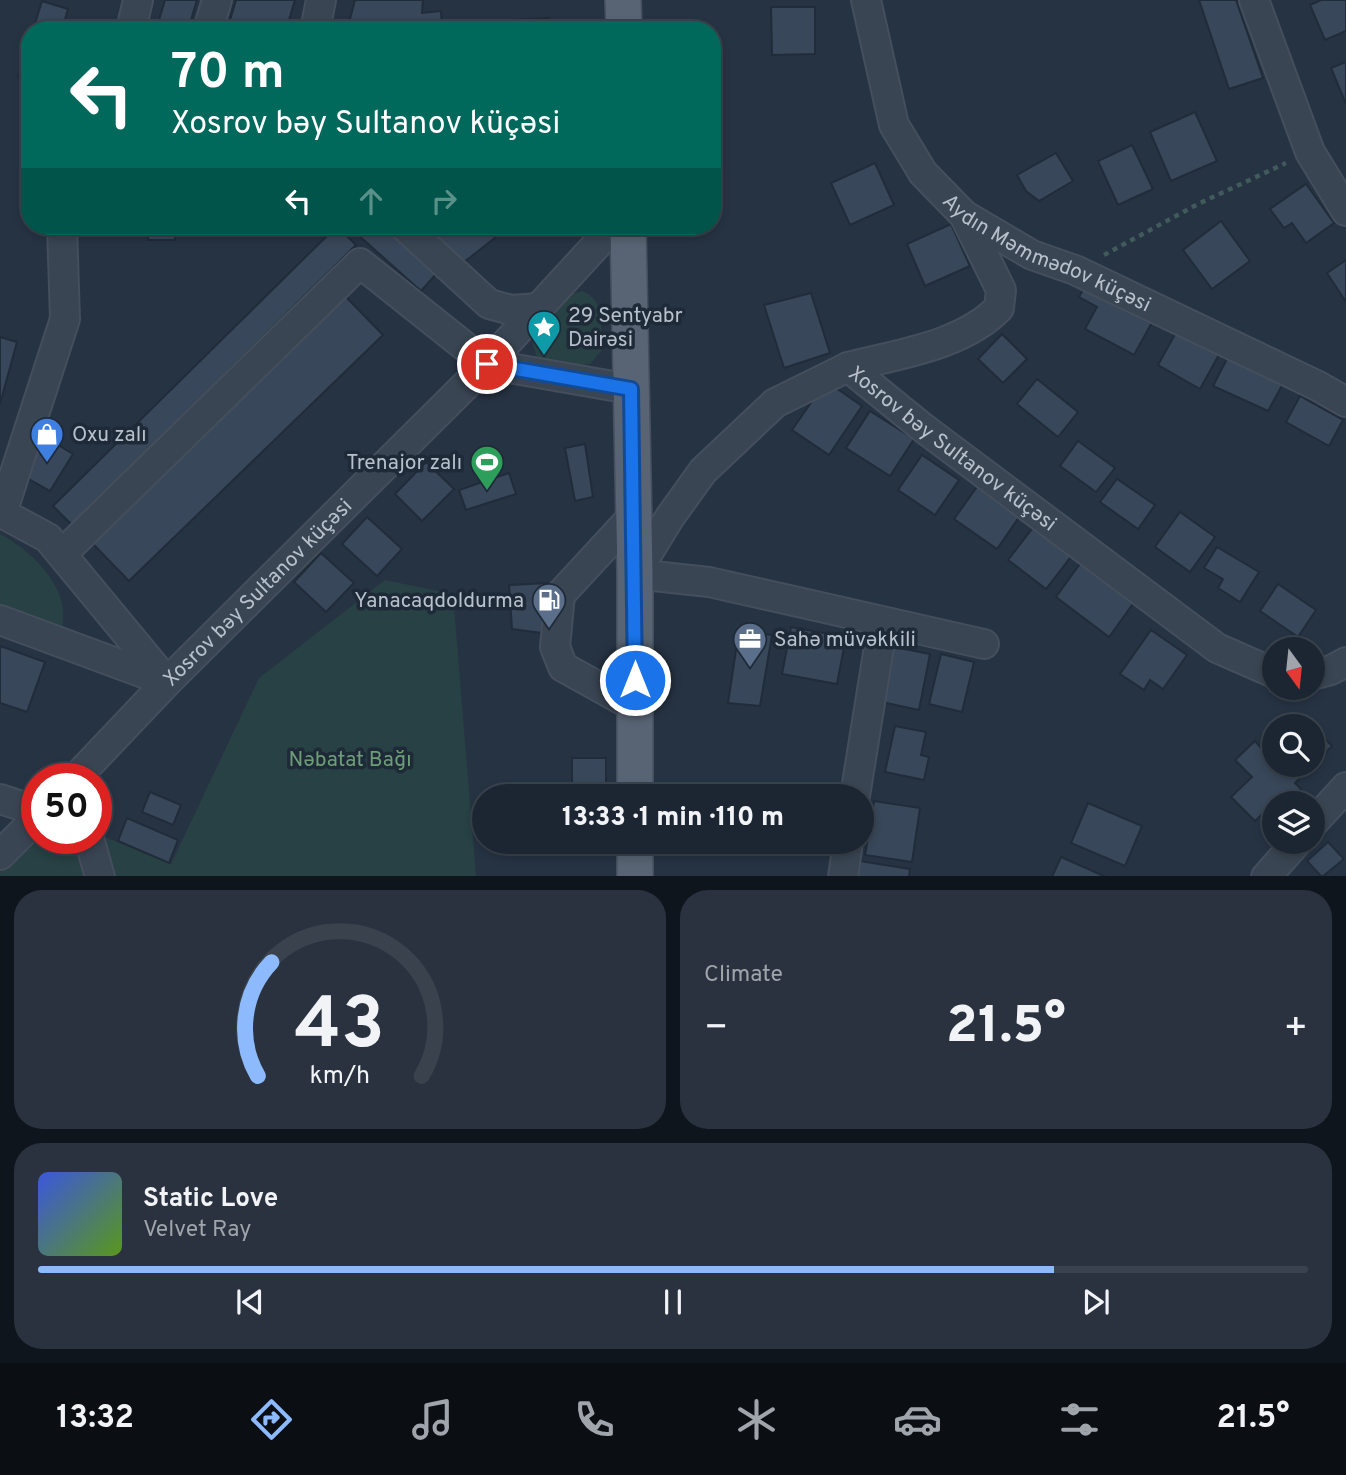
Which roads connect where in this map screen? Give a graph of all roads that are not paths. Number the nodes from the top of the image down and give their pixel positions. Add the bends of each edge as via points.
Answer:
1 (138, 0) edge
2 (217, 0) edge
3 (321, 0) edge
4 (623, 0) edge
5 (866, 0) edge
6 (1254, 0) edge
7 (133, 21) edge
8 (211, 21) edge
9 (317, 21) edge
10 (624, 21) edge
11 (1346, 211) edge
12 (964, 215) junction
13 (62, 235) edge
14 (414, 235) edge
15 (606, 235) edge
16 (628, 235) edge
17 (539, 308) junction
18 (487, 364) junction
19 (848, 367) junction
20 (631, 389) junction
21 (1346, 402) edge
22 (1, 513) edge
23 (634, 515) junction
24 (62, 554) junction
25 (635, 574) junction
26 (0, 620) edge
27 (883, 622) junction
28 (984, 644) dead end
29 (1346, 662) edge
30 (1262, 668) edge
31 (1325, 672) edge
32 (167, 682) junction
33 (635, 707) junction
34 (90, 763) edge
35 (635, 784) edge
36 (857, 784) edge
37 (1346, 787) edge
38 (0, 799) edge
39 (21, 806) edge
40 (1325, 810) edge
41 (21, 834) edge
42 (94, 854) edge
43 (635, 854) edge
44 (846, 854) edge
45 (1286, 854) edge
46 (0, 855) edge
47 (100, 876) edge
48 (635, 876) edge
49 (842, 876) edge
50 (1267, 876) edge

1 - 7 street
2 - 8 street
3 - 9 street
4 - 10 main road
5 - 12 street, Aydın Məmmədov küçəsi via 894,125 923,173
6 - 11 street via 1310,152
12 - 19 street via 1001,290 999,308 985,323 932,345
12 - 21 street, Aydın Məmmədov küçəsi via 1032,255 1075,270
13 - 22 street via 65,319
14 - 17 street via 489,304 511,310
15 - 17 street, Xosrov bəy Sultanov küçəsi
16 - 20 main road
17 - 18 street, Xosrov bəy Sultanov küçəsi
18 - 20 street
18 - 24 street via 360,263
18 - 32 street, Xosrov bəy Sultanov küçəsi
19 - 25 street, Xosrov bəy Sultanov küçəsi via 775,403 704,471
19 - 30 street, Xosrov bəy Sultanov küçəsi via 1217,648
20 - 23 main road
22 - 24 street via 48,538
23 - 25 main road
23 - 33 street via 559,595 555,647 563,667
24 - 32 street
25 - 27 street via 709,582
25 - 33 main road
26 - 32 street
27 - 28 street
27 - 36 street
29 - 31 street
32 - 34 street, Xosrov bəy Sultanov küçəsi
33 - 35 main road
37 - 40 street
38 - 39 street
41 - 46 street
42 - 47 street
43 - 48 main road
44 - 49 street
45 - 50 street

